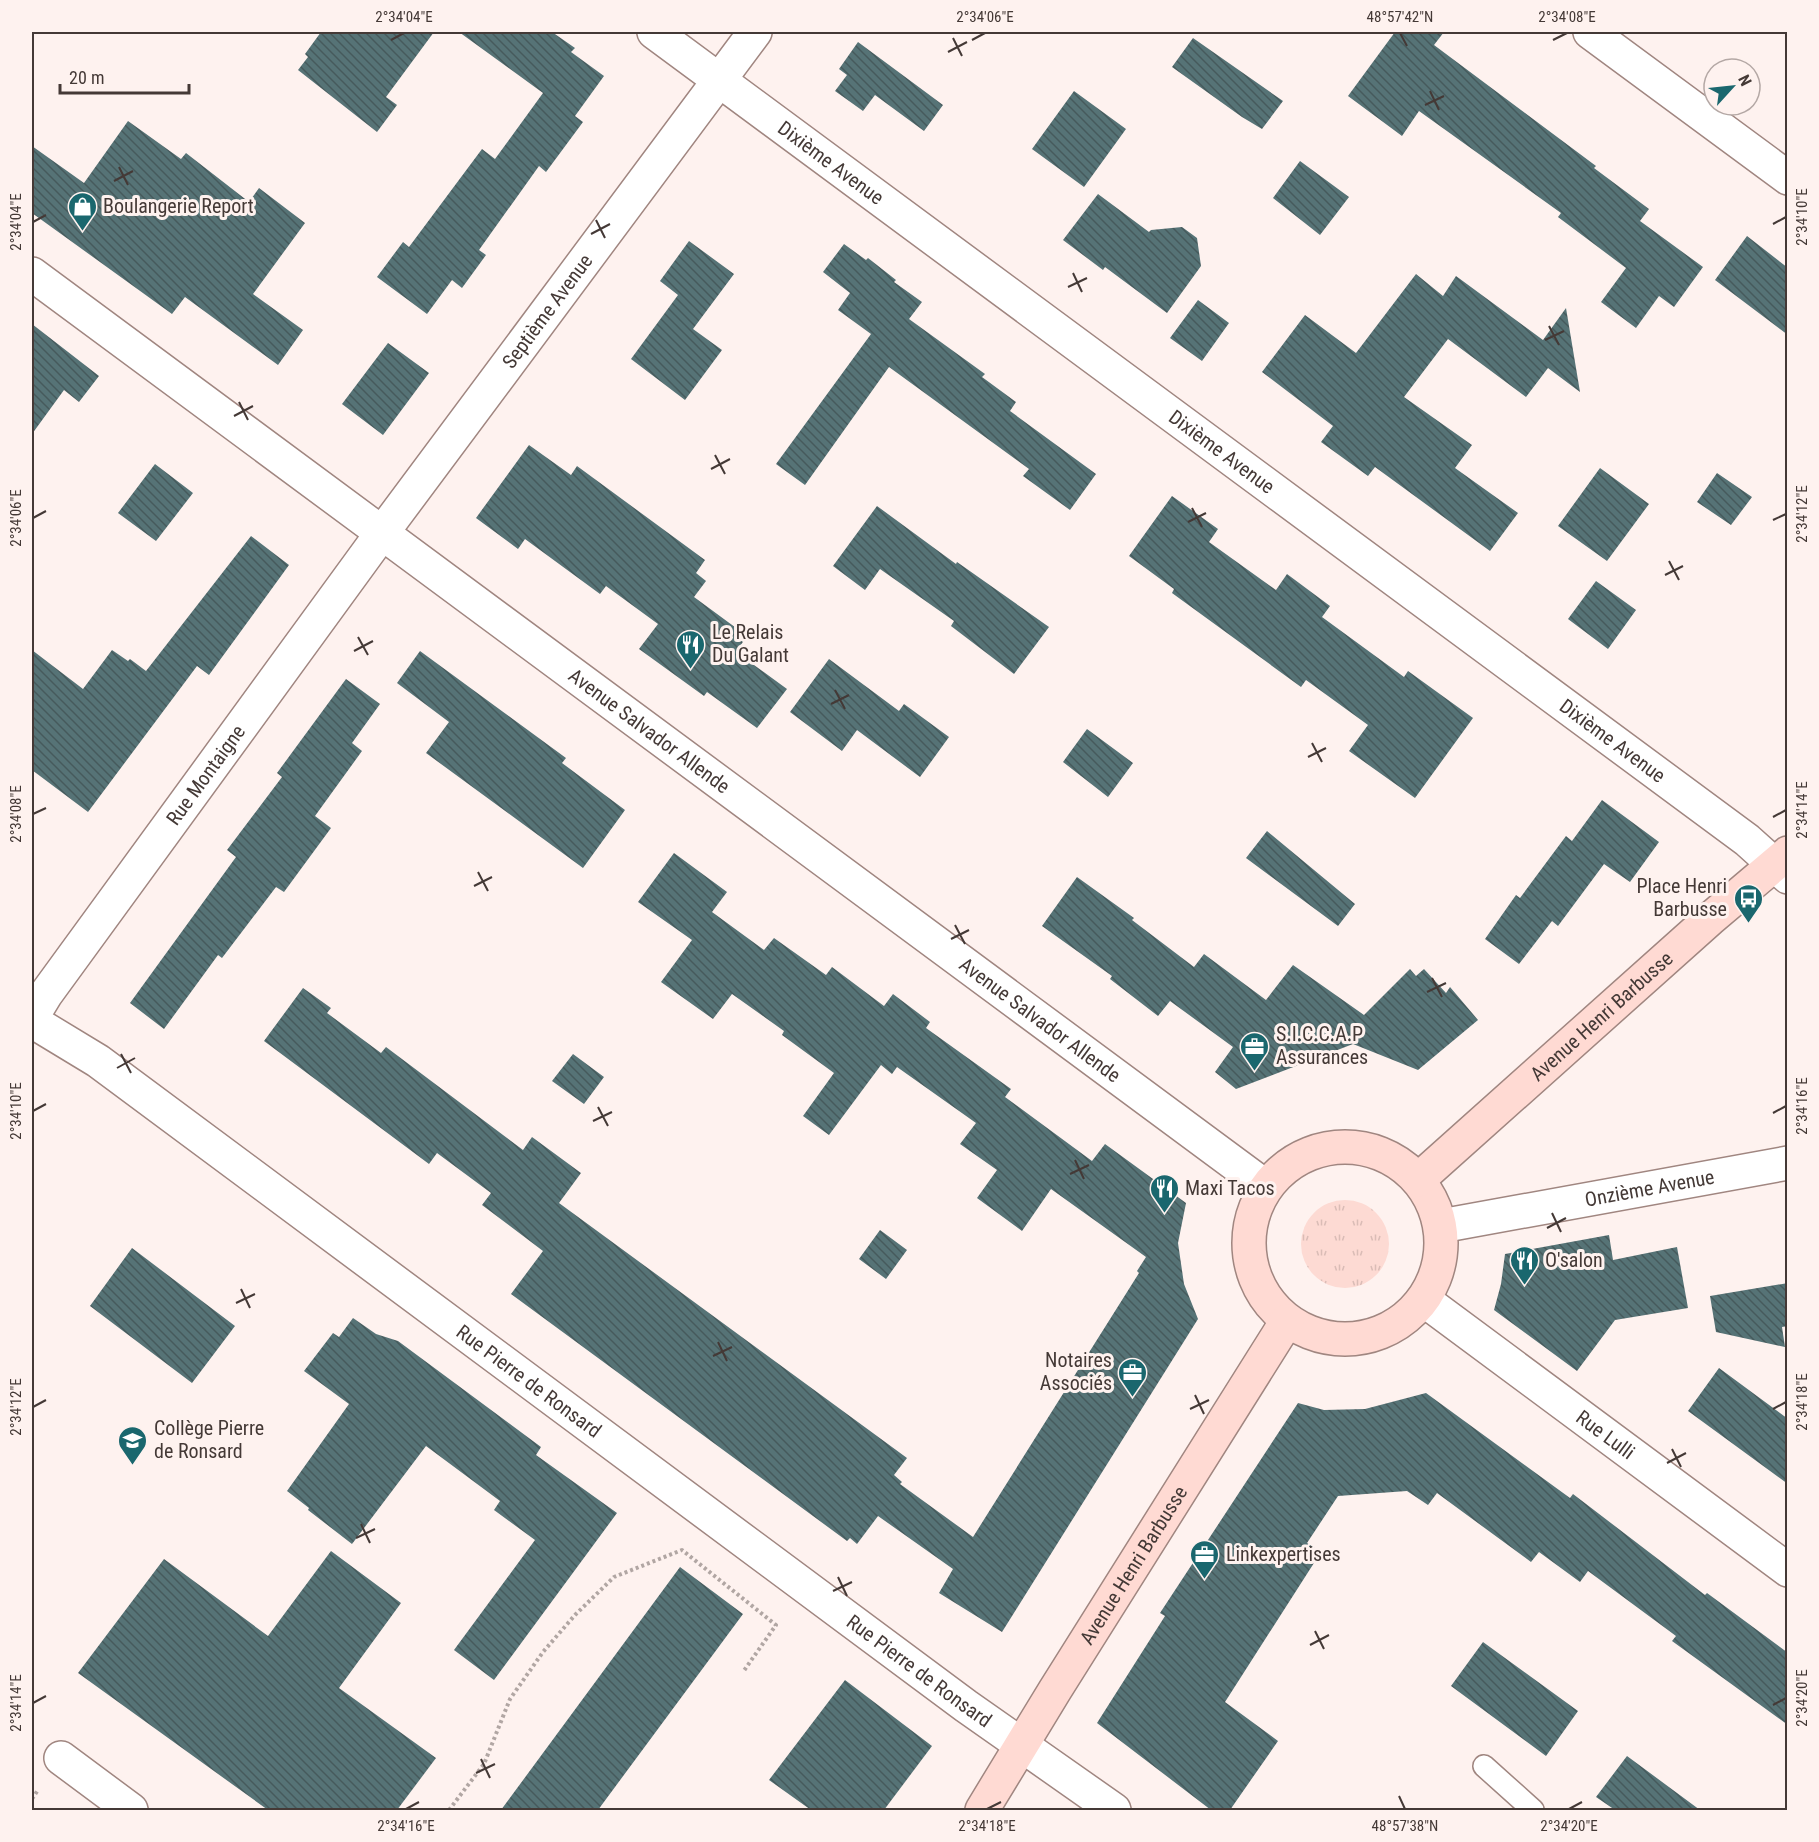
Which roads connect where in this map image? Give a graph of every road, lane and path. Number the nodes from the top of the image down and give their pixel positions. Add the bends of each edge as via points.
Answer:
1 (654, 32) edge
2 (755, 32) edge
3 (1590, 32) edge
4 (719, 80) junction
5 (1788, 178) edge
6 (32, 274) edge
7 (382, 533) junction
8 (1783, 865) edge
9 (32, 1019) edge
10 (1788, 1162) edge
11 (1418, 1180) junction
12 (1266, 1187) junction
13 (1441, 1226) junction
14 (1424, 1300) junction
15 (1287, 1321) junction
16 (1788, 1570) edge
17 (743, 1672) dead end
18 (1022, 1745) junction
19 (61, 1758) dead end
20 (1484, 1766) dead end
21 (131, 1810) edge
22 (449, 1810) edge
23 (982, 1810) edge
24 (1114, 1810) edge
25 (1533, 1810) edge

1 - 4 street, Dixième Avenue
2 - 4 street, Septième Avenue
3 - 5 street
4 - 7 street, Septième Avenue
4 - 8 street, Dixième Avenue
6 - 7 street, Avenue Salvador Allende
7 - 9 street, Rue Montaigne
7 - 12 street, Avenue Salvador Allende
8 - 11 street, Avenue Henri Barbusse
9 - 18 street, Rue Pierre de Ronsard via 98,1061
10 - 13 street, Onzième Avenue
11 - 12 street via 1396,1161 1369,1150 1340,1146 1312,1152 1286,1166
11 - 13 street
12 - 15 street via 1248,1233 1250,1258 1256,1282
13 - 14 street via 1440,1260
14 - 15 street via 1403,1322 1375,1336 1344,1340 1314,1335
14 - 16 street, Rue Lulli
15 - 18 street, Avenue Henri Barbusse
17 - 22 path via 776,1625 682,1550 614,1577 543,1652 510,1699 484,1764
18 - 23 street, Avenue Henri Barbusse
18 - 24 street, Rue Pierre de Ronsard
19 - 21 street
20 - 25 lane

